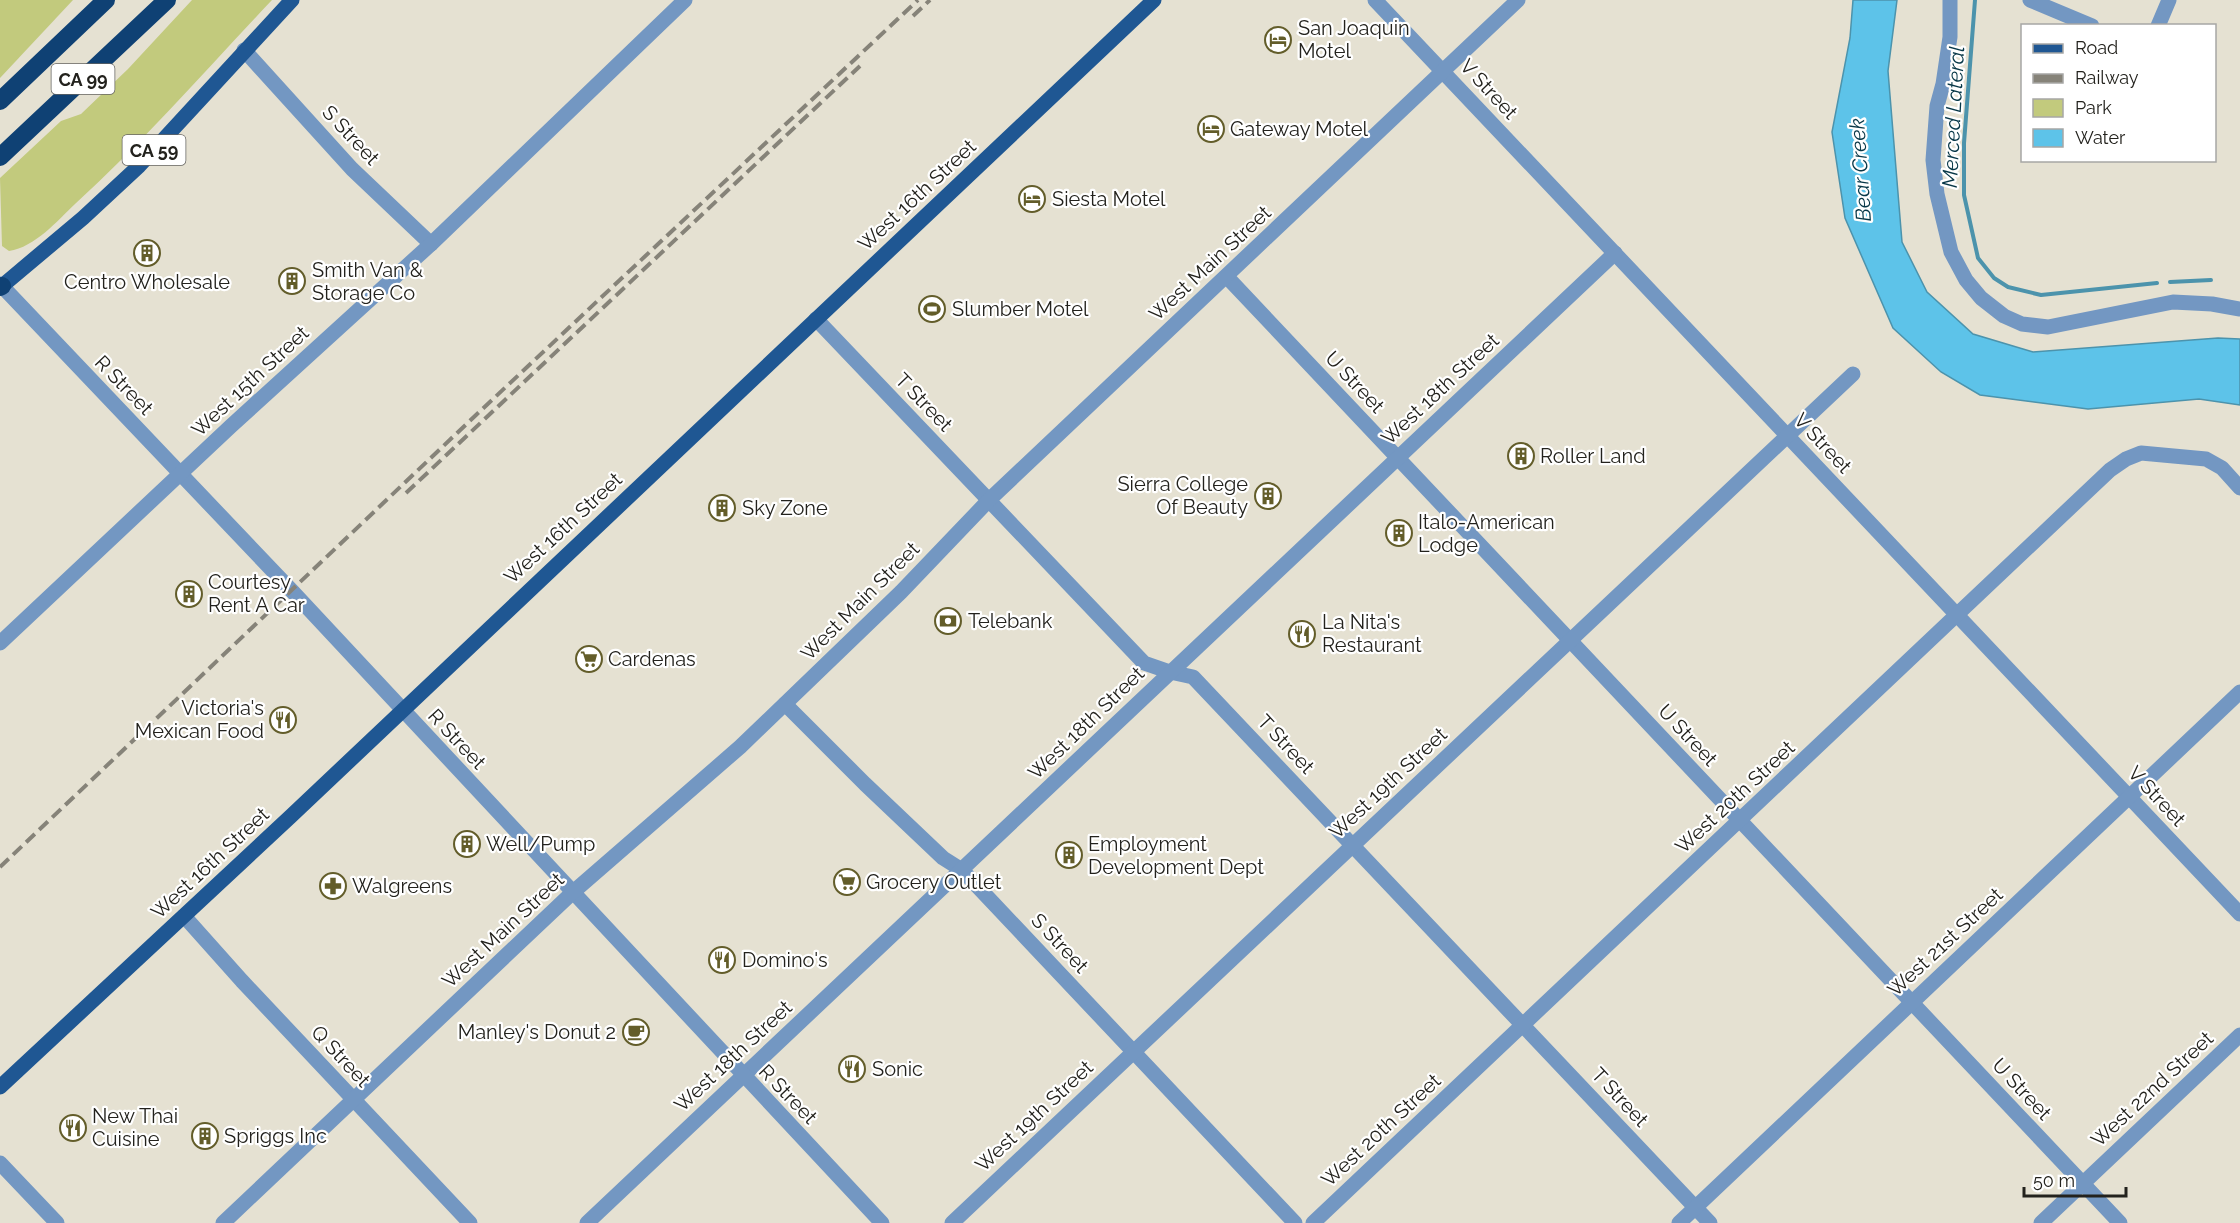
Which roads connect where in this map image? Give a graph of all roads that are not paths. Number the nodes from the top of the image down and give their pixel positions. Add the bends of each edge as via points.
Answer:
1 (106, 0) edge
2 (167, 0) edge
3 (292, 0) edge
4 (685, 0) edge
5 (1154, 0) edge
6 (1375, 0) edge
7 (1518, 0) edge
8 (1950, 0) edge
9 (2030, 0) edge
10 (2169, 0) edge
11 (2087, 24) edge
12 (2159, 24) edge
13 (244, 50) junction
14 (1443, 71) junction
15 (0, 101) edge
16 (0, 157) edge
17 (431, 244) junction
18 (1615, 253) junction
19 (1227, 277) junction
20 (0, 287) edge
21 (2240, 309) edge
22 (816, 319) junction
23 (1853, 374) dead end
24 (1788, 436) junction
25 (1398, 458) junction
26 (180, 474) junction
27 (2240, 488) edge
28 (989, 500) junction
29 (1958, 616) junction
30 (1571, 641) junction
31 (0, 643) edge
32 (1170, 672) junction
33 (2240, 692) edge
34 (785, 704) junction
35 (402, 710) junction
36 (2129, 797) junction
37 (1740, 821) junction
38 (1352, 845) junction
39 (962, 870) junction
40 (572, 893) junction
41 (2240, 914) edge
42 (184, 916) junction
43 (1912, 1002) junction
44 (1523, 1026) junction
45 (2240, 1035) edge
46 (1133, 1052) junction
47 (742, 1076) junction
48 (0, 1087) edge
49 (353, 1099) junction
50 (0, 1163) edge
51 (2083, 1184) junction
52 (1695, 1208) junction
53 (57, 1223) edge
54 (223, 1223) edge
55 (470, 1223) edge
56 (587, 1223) edge
57 (882, 1223) edge
58 (952, 1223) edge
59 (1295, 1223) edge
60 (1313, 1223) edge
61 (1679, 1223) edge
62 (1710, 1223) edge
63 (2041, 1223) edge
64 (2120, 1223) edge

1 - 15 highway, CA 99
2 - 16 highway, CA 99
3 - 13 main road, CA 59
4 - 17 street, West 15th Street
5 - 22 main road, West 16th Street
6 - 14 street, V Street
7 - 14 street, West Main Street
8 - 21 street via 1950,37 1937,106 1933,160 1936,194 1951,252 1981,298 2022,324 2048,327 2173,302
9 - 11 street
10 - 12 street
13 - 17 street, S Street via 352,169
13 - 20 main road, CA 59 via 139,166
14 - 18 street, V Street
14 - 19 street, West Main Street
17 - 26 street, West 15th Street
18 - 24 street, V Street
18 - 25 street, West 18th Street
19 - 25 street, U Street
19 - 28 street, West Main Street
20 - 26 street, R Street
22 - 28 street, T Street
22 - 35 main road, West 16th Street
23 - 24 street, West 19th Street
24 - 29 street, V Street
24 - 30 street, West 19th Street
25 - 30 street, U Street
25 - 32 street, West 18th Street
26 - 31 street, West 15th Street
26 - 35 street, R Street
27 - 29 street, West 20th Street via 2222,468 2206,459 2141,453 2126,459
28 - 32 street, T Street via 1144,663
28 - 34 street, West Main Street
29 - 36 street, V Street
29 - 37 street, West 20th Street
30 - 37 street, U Street
30 - 38 street, West 19th Street
32 - 38 street, T Street via 1193,677
32 - 39 street, West 18th Street
33 - 36 street, West 21st Street
34 - 39 street, S Street via 943,858
34 - 40 street, West Main Street
35 - 40 street, R Street
35 - 42 main road, West 16th Street
36 - 41 street, V Street
36 - 43 street, West 21st Street
37 - 43 street, U Street
37 - 44 street, West 20th Street
38 - 44 street, T Street
38 - 46 street, West 19th Street
39 - 46 street, S Street
39 - 47 street, West 18th Street
40 - 47 street, R Street
40 - 49 street, West Main Street
42 - 48 main road, West 16th Street
42 - 49 street, Q Street
43 - 51 street, U Street
43 - 52 street, West 21st Street
44 - 52 street, T Street
44 - 60 street, West 20th Street
45 - 51 street, West 22nd Street
46 - 58 street, West 19th Street
46 - 59 street, S Street
47 - 56 street, West 18th Street
47 - 57 street, R Street
49 - 54 street, West Main Street
49 - 55 street, Q Street
50 - 53 street
51 - 63 street, West 22nd Street
51 - 64 street, U Street
52 - 61 street, West 21st Street
52 - 62 street, T Street

